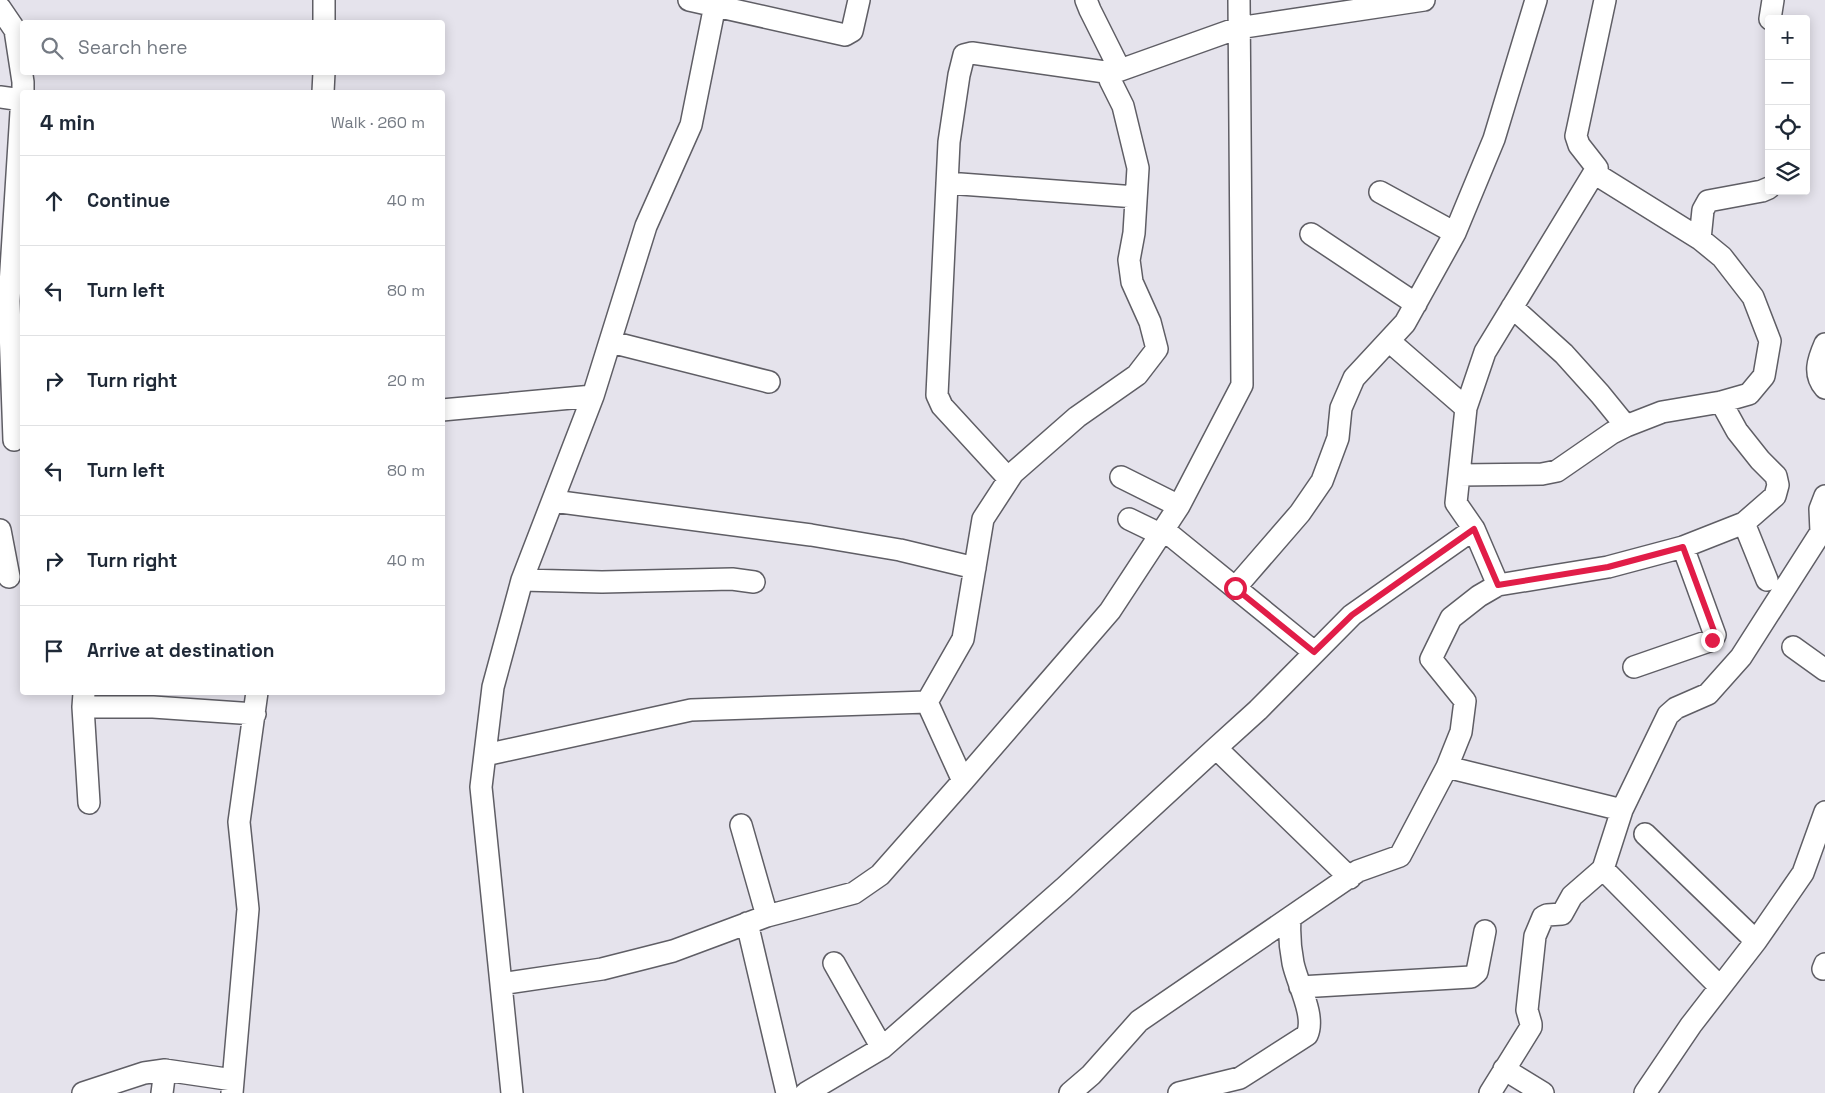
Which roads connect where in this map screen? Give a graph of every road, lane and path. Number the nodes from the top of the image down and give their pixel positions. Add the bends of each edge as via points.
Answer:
1 (324, 0) edge
2 (689, 0) edge
3 (859, 0) edge
4 (1086, 0) edge
5 (1239, 0) edge
6 (1424, 0) edge
7 (1536, 0) edge
8 (1605, 0) edge
9 (1773, 0) edge
10 (716, 2) edge
11 (0, 8) edge
12 (1771, 15) edge
13 (324, 20) edge
14 (1238, 28) junction
15 (20, 59) edge
16 (1116, 72) junction
17 (23, 75) edge
18 (324, 75) edge
19 (23, 90) edge
20 (324, 90) edge
21 (0, 98) edge
22 (20, 100) edge
23 (20, 170) edge
24 (1594, 173) junction
25 (947, 183) junction
26 (1765, 190) edge
27 (1380, 192) dead end
28 (1136, 197) junction
29 (18, 230) edge
30 (1455, 233) junction
31 (1311, 234) dead end
32 (1700, 239) junction
33 (1416, 304) junction
34 (1512, 307) junction
35 (1389, 341) junction
36 (611, 342) junction
37 (1825, 344) edge
38 (769, 382) dead end
39 (1825, 388) edge
40 (593, 396) junction
41 (1721, 402) junction
42 (1466, 408) junction
43 (445, 410) edge
44 (1626, 426) junction
45 (12, 439) edge
46 (1459, 475) junction
47 (1121, 477) dead end
48 (1009, 479) junction
49 (1825, 496) edge
50 (553, 500) junction
51 (1179, 506) junction
52 (1129, 519) dead end
53 (1744, 522) junction
54 (1474, 529) junction
55 (0, 530) edge
56 (1162, 532) junction
57 (1683, 547) junction
58 (975, 568) junction
59 (9, 577) dead end
60 (522, 580) junction
61 (1767, 580) dead end
62 (754, 582) dead end
63 (1498, 585) junction
64 (1235, 588) junction
65 (1793, 647) dead end
66 (1314, 652) junction
67 (1634, 667) dead end
68 (1825, 670) edge
69 (257, 695) edge
70 (84, 700) edge
71 (928, 702) junction
72 (255, 714) junction
73 (1216, 748) junction
74 (485, 755) junction
75 (1447, 768) junction
76 (964, 781) junction
77 (89, 803) dead end
78 (1622, 810) junction
79 (1825, 813) edge
80 (741, 825) dead end
81 (1645, 834) dead end
82 (1602, 869) junction
83 (1350, 878) junction
84 (767, 916) junction
85 (1290, 919) junction
86 (747, 923) junction
87 (1486, 931) dead end
88 (1756, 940) junction
89 (834, 963) dead end
90 (501, 984) junction
91 (1719, 986) junction
92 (1300, 987) junction
93 (882, 1048) junction
94 (1504, 1069) junction
95 (165, 1070) junction
96 (232, 1086) edge
97 (1242, 1086) edge
98 (83, 1093) edge
99 (162, 1093) edge
100 (512, 1093) edge
101 (788, 1093) edge
102 (806, 1093) edge
103 (1070, 1093) edge
104 (1179, 1093) edge
105 (1490, 1093) edge
106 (1543, 1093) edge
107 (1645, 1093) edge

1 - 13 street
2 - 10 street
3 - 10 street via 852,31 845,35
4 - 16 street
5 - 14 street
6 - 14 street
7 - 30 street via 1494,138
8 - 24 street via 1576,136 1597,168
9 - 12 street
10 - 36 street via 691,126 646,226
11 - 15 street via 15,30
14 - 16 street
14 - 51 street via 1242,385
16 - 25 street via 972,52 964,54 949,142
16 - 28 street via 1110,80 1123,106 1138,168
17 - 19 street
18 - 20 street
21 - 22 street
23 - 29 street
24 - 32 street
24 - 34 street
25 - 28 street
25 - 48 street via 936,395 942,406
26 - 32 street via 1708,201 1703,210
27 - 30 street
28 - 48 street via 1129,260 1132,282 1150,322 1157,349 1137,375 1077,416
29 - 45 street via 9,301
30 - 33 street
31 - 33 street
32 - 41 street via 1722,257 1753,297 1770,341 1764,376 1749,394
33 - 35 street
34 - 42 street via 1485,352
34 - 44 street via 1564,354
35 - 42 street
35 - 64 street via 1354,378 1341,408 1338,438 1322,481 1300,514
36 - 38 street
36 - 40 street
37 - 39 street via 1817,369
40 - 43 street
40 - 50 street
41 - 44 street via 1662,412
41 - 53 street via 1737,431 1776,476 1778,485 1774,496
42 - 46 street
44 - 46 street via 1557,471
46 - 54 street via 1456,504
47 - 51 street
48 - 58 street via 983,519
49 - 78 street via 1820,509 1820,532 1741,656 1708,694 1668,715
50 - 58 street via 811,535 900,550
50 - 60 street
51 - 56 street
52 - 56 street
53 - 57 street
53 - 61 street
54 - 63 street
54 - 66 street via 1352,615
55 - 59 street
56 - 64 street
56 - 76 street via 1110,611
57 - 63 street via 1608,567
57 - 67 street via 1715,636 1712,640
58 - 71 street via 963,639
60 - 62 street via 732,579
60 - 74 street via 493,688
63 - 75 street via 1451,618 1431,660 1465,701 1461,732
64 - 66 street
65 - 68 street
66 - 73 street
69 - 72 street
70 - 72 street
70 - 77 street
71 - 74 street via 692,710
71 - 76 street
72 - 96 street via 239,822 248,909
73 - 83 street
73 - 93 street via 1064,888
74 - 90 street via 481,787
75 - 78 street
75 - 83 street via 1400,856 1358,871
76 - 84 street via 880,875 854,893
78 - 82 street
79 - 88 street via 1803,873
80 - 84 street
81 - 88 street
82 - 91 street
82 - 94 street via 1572,896 1562,914 1543,917 1535,936 1527,1010 1531,1027
83 - 85 street
84 - 86 street
85 - 92 street via 1293,965
85 - 103 street via 1140,1020 1091,1075
86 - 90 street via 673,952 602,969
86 - 101 street
87 - 92 street via 1477,972 1471,976
88 - 91 street
89 - 93 street
90 - 100 street
91 - 107 street
92 - 97 street via 1310,1018 1307,1036
93 - 102 street
94 - 105 street
94 - 106 street
95 - 96 street
95 - 98 street via 144,1073
95 - 99 street
97 - 104 street

